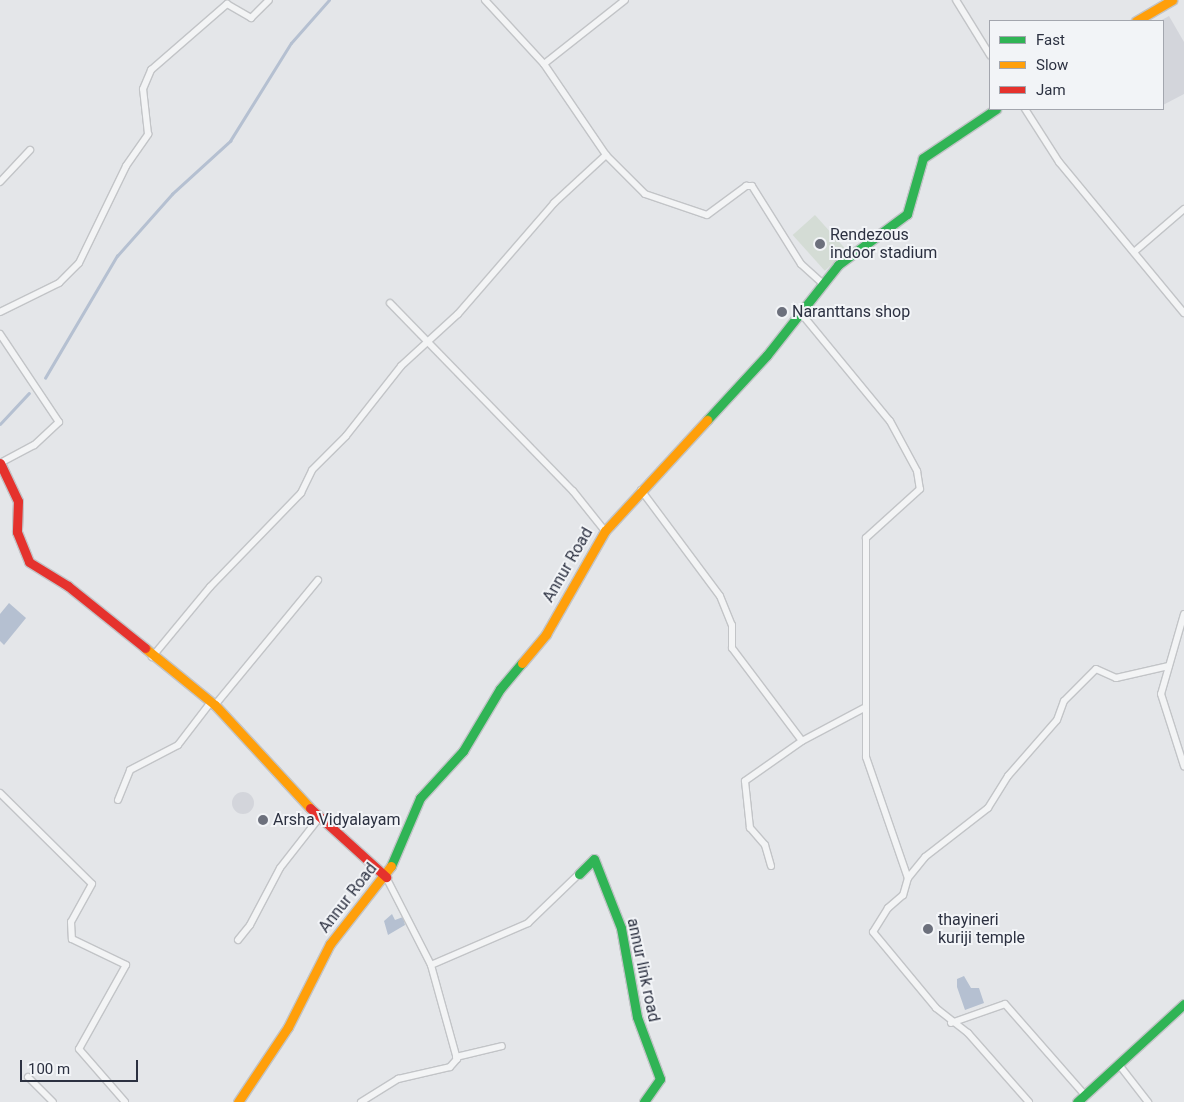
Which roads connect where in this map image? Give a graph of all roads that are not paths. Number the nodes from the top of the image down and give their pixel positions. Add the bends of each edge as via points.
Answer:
1 (269, 0) edge
2 (485, 0) edge
3 (625, 0) edge
4 (956, 0) edge
5 (1172, 0) edge
6 (1138, 20) edge
7 (989, 53) edge
8 (544, 64) junction
9 (995, 110) edge
10 (1025, 110) edge
11 (30, 150) dead end
12 (606, 155) junction
13 (0, 182) edge
14 (1184, 209) edge
15 (1134, 252) junction
16 (822, 284) junction
17 (390, 303) dead end
18 (0, 312) edge
19 (800, 312) junction
20 (1184, 313) edge
21 (0, 334) edge
22 (424, 342) junction
23 (0, 463) edge
24 (641, 490) junction
25 (605, 532) junction
26 (318, 580) dead end
27 (1184, 614) edge
28 (152, 657) junction
29 (1169, 666) junction
30 (213, 704) junction
31 (864, 708) junction
32 (802, 741) junction
33 (1184, 766) edge
34 (0, 793) edge
35 (118, 800) dead end
36 (319, 818) junction
37 (771, 866) dead end
38 (579, 874) joint
39 (386, 876) junction
40 (908, 878) junction
41 (238, 940) dead end
42 (430, 965) junction
43 (1184, 1004) edge
44 (951, 1023) junction
45 (502, 1046) dead end
46 (456, 1057) junction
47 (1120, 1066) junction
48 (28, 1077) dead end
49 (1085, 1095) junction
50 (52, 1102) edge
51 (125, 1102) edge
52 (238, 1102) edge
53 (361, 1102) edge
54 (644, 1102) edge
55 (1029, 1102) edge
56 (1077, 1102) edge
57 (1148, 1102) edge

1 - 18 street via 250,18 227,4 151,70 144,88 148,134 126,166 79,263 59,283
2 - 8 street
3 - 8 street
4 - 7 street
5 - 6 main road
8 - 12 street
9 - 16 main road, Annur Road via 923,158 907,214 851,253
10 - 15 street via 1059,162
11 - 13 street
12 - 16 street via 645,194 695,214 706,214 746,186 752,186 801,264
12 - 22 street via 554,203 458,314
14 - 15 street
15 - 20 street
16 - 19 main road, Annur Road
17 - 22 street
19 - 24 main road, Annur Road via 710,419
19 - 31 street via 890,421 917,471 920,489 866,538
21 - 23 street via 59,422 45,437
22 - 25 street via 466,378 573,491
22 - 28 street via 312,470 301,493 210,587
23 - 28 main road via 18,501 17,532 29,562 68,586
24 - 25 main road, Annur Road
24 - 32 street via 720,596 732,625 732,648
25 - 39 main road, Annur Road via 546,634 500,689 463,751 420,798
26 - 30 street
27 - 29 street
28 - 30 main road
29 - 33 street via 1162,694
29 - 40 street via 1116,678 1096,669 1064,701 1057,720 1013,769 988,808 925,857
30 - 35 street via 178,745 130,770
30 - 36 main road
31 - 32 street
31 - 40 street via 872,780
32 - 37 street via 745,781 750,828 765,844
34 - 51 street via 92,884 71,922 72,939 126,965 127,971 102,1002 79,1049 83,1059
36 - 39 main road
36 - 41 street via 280,868 250,925
38 - 42 street via 528,923
38 - 54 main road, annur link road via 594,860 621,928 637,1017 660,1079
39 - 42 street
39 - 52 main road, Annur Road via 330,944 288,1027
40 - 44 street via 903,895 888,908 873,932
42 - 46 street
43 - 47 main road
44 - 49 street via 1005,1004
44 - 55 street via 968,1033
45 - 46 street
46 - 53 street via 450,1067 398,1079
47 - 49 main road
47 - 57 street
48 - 50 street
49 - 56 main road

